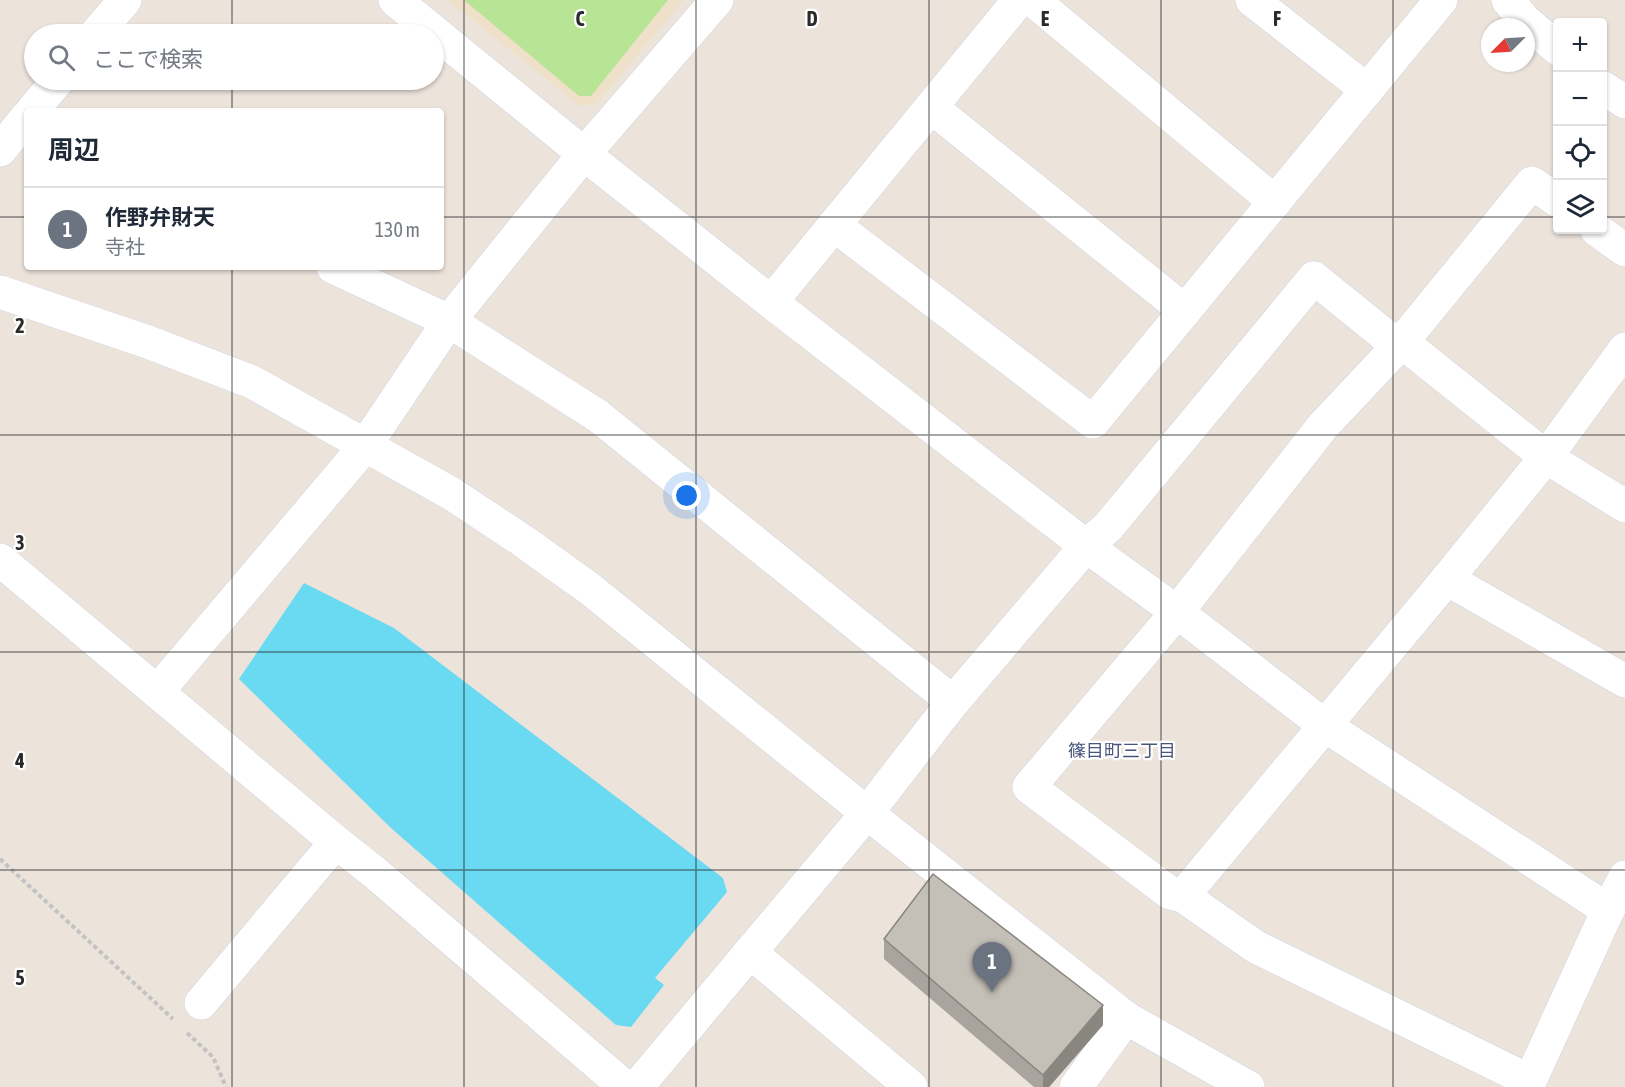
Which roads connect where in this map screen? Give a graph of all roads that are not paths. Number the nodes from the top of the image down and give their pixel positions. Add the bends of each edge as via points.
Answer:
1 (124, 0) edge
2 (395, 0) edge
3 (717, 0) edge
4 (1019, 0) edge
5 (1033, 0) edge
6 (1252, 0) edge
7 (1441, 0) edge
8 (1508, 0) edge
9 (104, 24) edge
10 (424, 24) edge
11 (444, 40) edge
12 (1553, 45) edge
13 (50, 90) edge
14 (1367, 90) junction
15 (1607, 90) edge
16 (1625, 102) edge
17 (931, 107) junction
18 (35, 108) edge
19 (24, 122) edge
20 (7, 149) edge
21 (584, 154) junction
22 (1553, 198) edge
23 (1275, 202) junction
24 (834, 225) junction
25 (1603, 234) edge
26 (1625, 249) edge
27 (339, 270) edge
28 (0, 292) edge
29 (771, 302) junction
30 (1185, 311) junction
31 (449, 321) junction
32 (1402, 342) junction
33 (1625, 349) edge
34 (365, 446) junction
35 (1546, 458) junction
36 (1625, 506) edge
37 (1086, 546) junction
38 (0, 560) edge
39 (1447, 579) junction
40 (1177, 612) junction
41 (1625, 681) edge
42 (156, 692) junction
43 (953, 702) junction
44 (1324, 725) junction
45 (867, 813) junction
46 (336, 842) junction
47 (1625, 877) edge
48 (1183, 896) junction
49 (1608, 910) junction
50 (750, 952) junction
51 (201, 1003) dead end
52 (1126, 1018) junction
53 (625, 1087) edge
54 (636, 1087) edge
55 (911, 1087) edge
56 (1076, 1087) edge
57 (1248, 1087) edge

1 - 9 street
2 - 10 street
3 - 21 street
4 - 17 street
5 - 23 street
6 - 14 street
7 - 14 street
8 - 12 street
11 - 21 street
13 - 18 street
14 - 23 street
15 - 16 street
17 - 24 street
17 - 30 street
19 - 20 street
21 - 29 street
21 - 31 street
22 - 32 street via 1532,183
23 - 30 street
24 - 29 street
24 - 30 street via 1094,422
25 - 26 street
27 - 31 street
28 - 34 street via 252,382
29 - 37 street
31 - 34 street
31 - 43 street via 598,416
32 - 35 street
32 - 37 street via 1387,337 1314,278 1108,527
32 - 40 street via 1323,426
33 - 35 street
34 - 42 street
34 - 45 street via 452,494 590,589
35 - 36 street
35 - 39 street
37 - 40 street
37 - 43 street
38 - 42 street
39 - 41 street
39 - 44 street
40 - 44 street
40 - 48 street via 1029,787 1170,893
42 - 46 street
43 - 45 street
44 - 48 street
44 - 49 street
45 - 50 street
45 - 52 street
46 - 51 street
46 - 53 street
47 - 49 street
48 - 49 street via 1256,947 1530,1081
50 - 54 street
50 - 55 street
52 - 56 street
52 - 57 street

